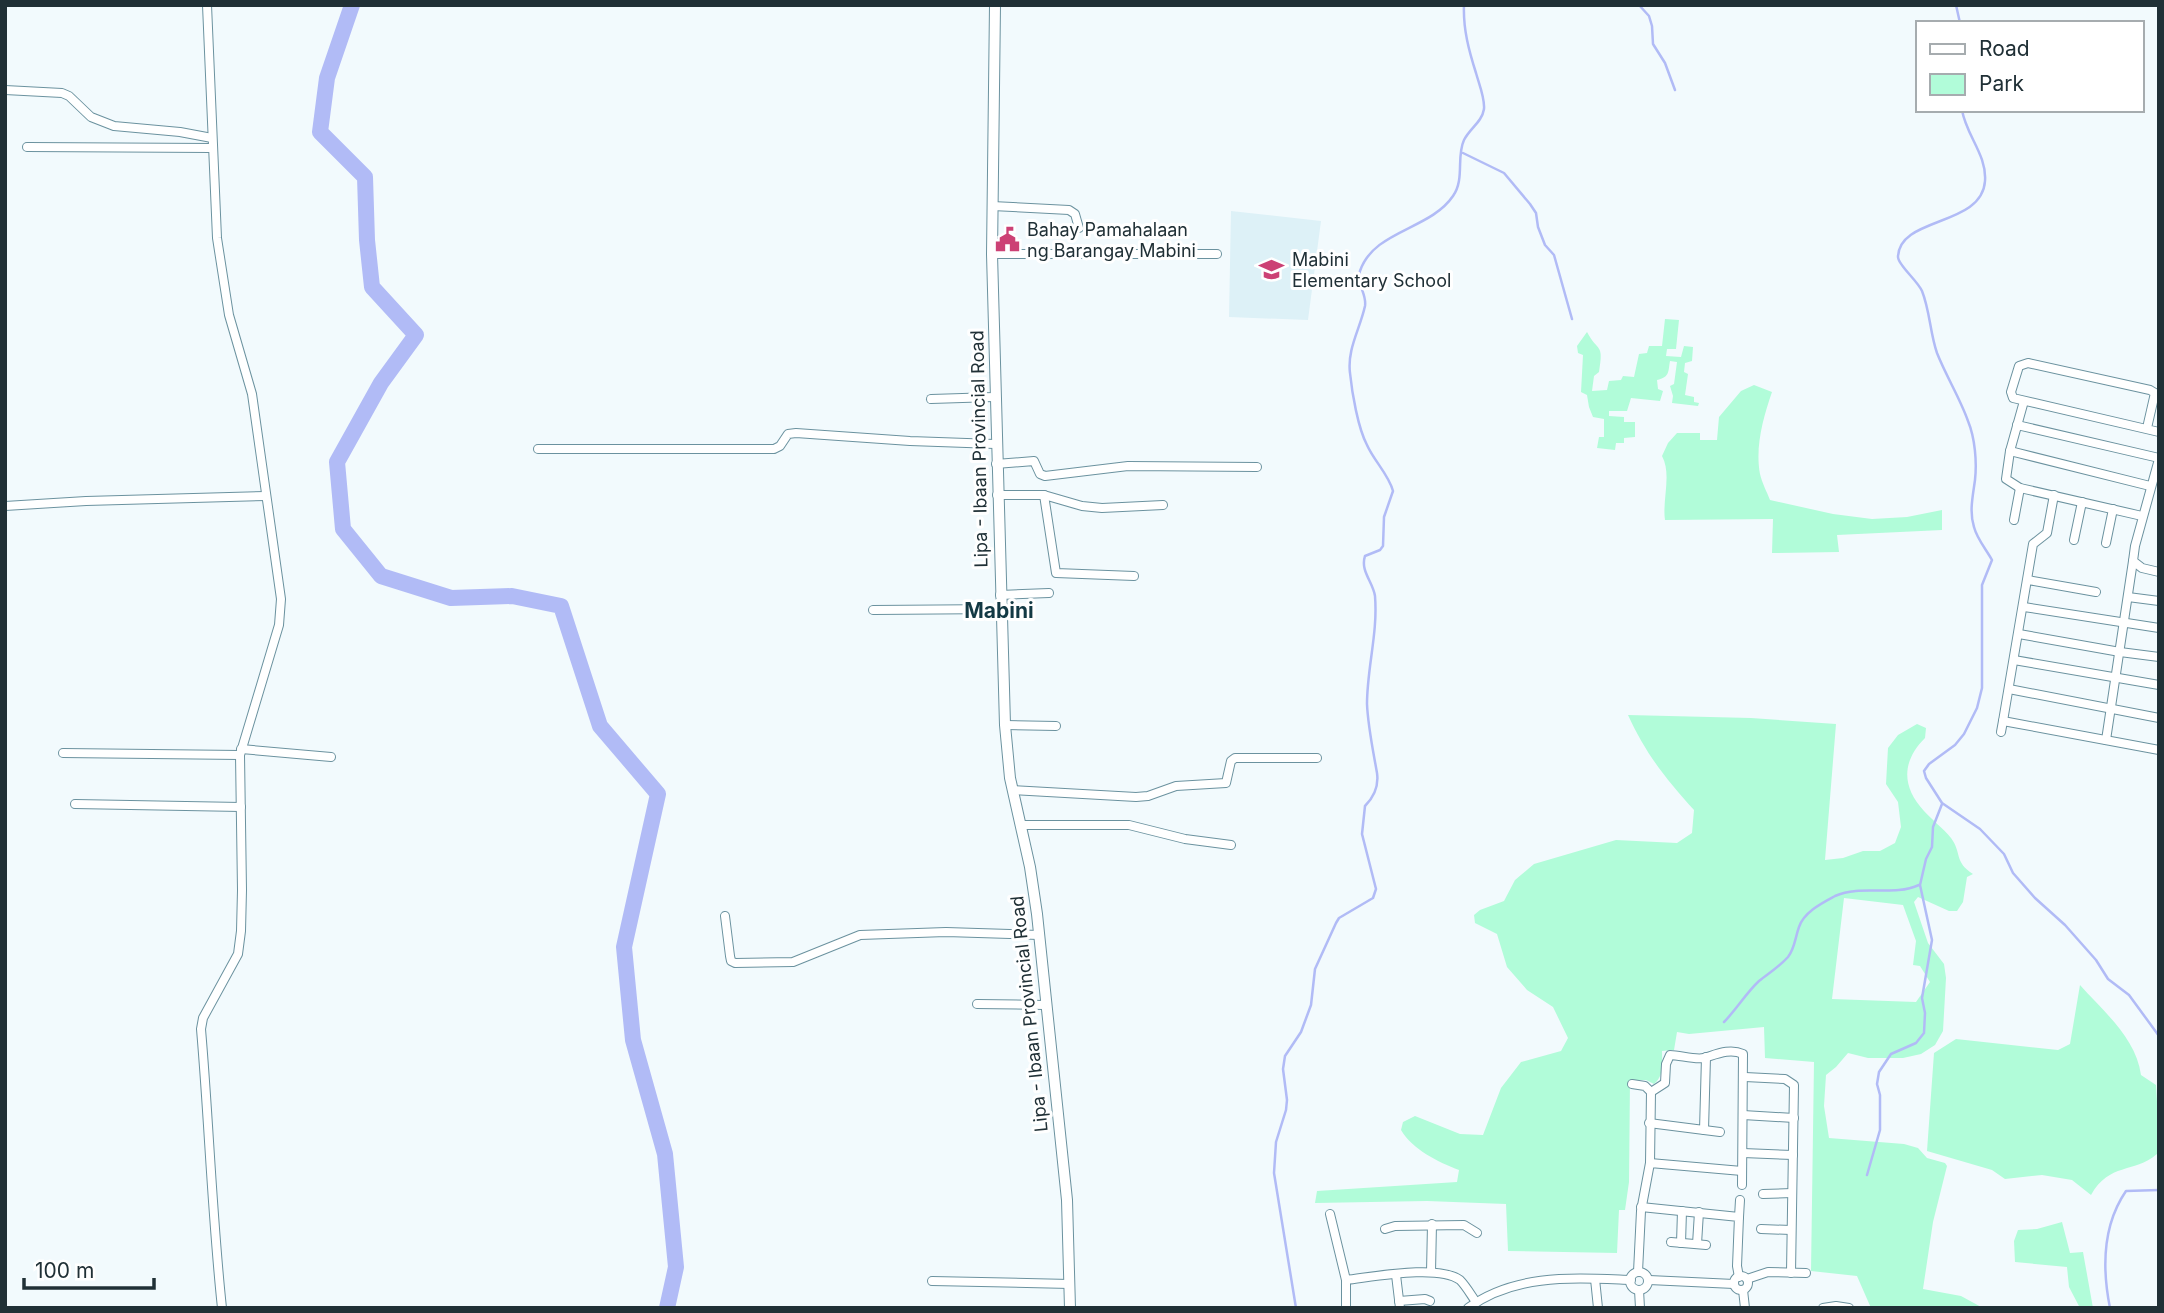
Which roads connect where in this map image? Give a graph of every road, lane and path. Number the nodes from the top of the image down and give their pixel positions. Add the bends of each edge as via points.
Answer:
1 (207, 5) edge
2 (995, 5) edge
3 (5, 90) edge
4 (212, 138) junction
5 (27, 147) dead end
6 (212, 148) junction
7 (992, 206) junction
8 (1079, 228) dead end
9 (992, 254) junction
10 (1217, 254) dead end
11 (994, 397) junction
12 (932, 399) dead end
13 (2024, 401) junction
14 (2017, 425) junction
15 (2147, 428) junction
16 (2159, 432) edge
17 (995, 444) junction
18 (538, 449) dead end
19 (2010, 451) junction
20 (2159, 459) edge
21 (996, 464) junction
22 (1257, 467) dead end
23 (2150, 486) junction
24 (2020, 488) junction
25 (997, 495) junction
26 (1044, 495) junction
27 (2054, 495) junction
28 (266, 496) junction
29 (2082, 502) junction
30 (1163, 505) dead end
31 (5, 506) edge
32 (2113, 509) junction
33 (2142, 516) junction
34 (2014, 520) dead end
35 (2074, 540) dead end
36 (2106, 543) dead end
37 (2133, 561) junction
38 (2159, 572) edge
39 (1133, 576) dead end
40 (2028, 580) junction
41 (2096, 592) dead end
42 (1049, 593) dead end
43 (1000, 595) junction
44 (2128, 597) junction
45 (2159, 601) edge
46 (2024, 607) junction
47 (1001, 609) junction
48 (873, 610) dead end
49 (2122, 623) junction
50 (2159, 628) edge
51 (2019, 634) junction
52 (2120, 652) junction
53 (2159, 657) edge
54 (2014, 660) junction
55 (2116, 678) junction
56 (2159, 685) edge
57 (2009, 689) junction
58 (2111, 709) junction
59 (2159, 718) edge
60 (2003, 721) junction
61 (1005, 725) junction
62 (1056, 726) dead end
63 (2001, 732) dead end
64 (2106, 740) junction
65 (2159, 750) edge
66 (240, 752) junction
67 (63, 753) dead end
68 (331, 757) dead end
69 (1317, 758) dead end
70 (1013, 790) junction
71 (75, 804) dead end
72 (241, 807) junction
73 (1020, 825) junction
74 (1231, 845) dead end
75 (725, 916) dead end
76 (1039, 935) junction
77 (977, 1004) dead end
78 (1045, 1005) junction
79 (1706, 1057) junction
80 (1745, 1077) junction
81 (1633, 1084) dead end
82 (1651, 1092) junction
83 (1743, 1115) junction
84 (1794, 1118) junction
85 (1649, 1123) junction
86 (1704, 1130) junction
87 (1720, 1132) dead end
88 (1744, 1153) junction
89 (1793, 1155) junction
90 (1650, 1163) junction
91 (1742, 1171) junction
92 (1742, 1185) dead end
93 (1792, 1193) junction
94 (1763, 1194) dead end
95 (1740, 1200) dead end
96 (1641, 1207) junction
97 (1682, 1211) junction
98 (1699, 1212) junction
99 (1330, 1214) dead end
100 (1739, 1217) junction
101 (1432, 1224) junction
102 (1385, 1229) dead end
103 (1761, 1229) dead end
104 (1791, 1230) junction
105 (1477, 1233) dead end
106 (1431, 1272) junction
107 (1638, 1272) junction
108 (1791, 1273) junction
109 (1806, 1273) dead end
110 (1396, 1275) junction
111 (1595, 1279) junction
112 (1346, 1280) junction
113 (1630, 1280) junction
114 (1649, 1280) junction
115 (1740, 1280) junction
116 (932, 1282) dead end
117 (1070, 1284) junction
118 (1639, 1290) junction
119 (1430, 1301) dead end
120 (1400, 1304) edge
121 (1472, 1305) edge
122 (222, 1308) edge
123 (1070, 1308) edge
124 (1346, 1308) edge
125 (1598, 1308) edge
126 (1640, 1308) edge
127 (1745, 1308) edge
128 (1823, 1308) edge
129 (1849, 1308) edge

1 - 4 street
2 - 7 main road, Lipa - Ibaan Provincial Road
3 - 4 street via 62,93 91,117 114,126
4 - 6 street
5 - 6 street
6 - 28 street via 217,238 229,315 252,394
7 - 8 street via 1069,211
7 - 9 main road, Lipa - Ibaan Provincial Road
9 - 10 street
9 - 11 main road, Lipa - Ibaan Provincial Road
11 - 12 street
11 - 17 main road, Lipa - Ibaan Provincial Road
13 - 14 street
13 - 15 street
13 - 15 street via 2013,398 2011,392 2023,363 2150,390 2155,393
14 - 19 street
14 - 20 street
15 - 16 street
17 - 18 street via 796,433 788,434 774,449
17 - 21 main road, Lipa - Ibaan Provincial Road
19 - 23 street
19 - 24 street via 2006,479
20 - 23 street
21 - 22 street via 1032,460 1045,476 1128,466
21 - 25 main road, Lipa - Ibaan Provincial Road
23 - 33 street
24 - 27 street
24 - 34 street
25 - 26 street
25 - 43 main road, Lipa - Ibaan Provincial Road
26 - 30 street via 1101,508
26 - 39 street via 1056,573
27 - 29 street
27 - 40 street via 2047,533 2033,544
28 - 31 street
28 - 66 street via 281,599 279,625
29 - 32 street
29 - 35 street
32 - 33 street
32 - 36 street
33 - 37 street
37 - 38 street
37 - 44 street
40 - 41 street
40 - 46 street
42 - 43 street
43 - 47 main road, Lipa - Ibaan Provincial Road
44 - 45 street
44 - 49 street
46 - 49 street
46 - 51 street
47 - 48 street
47 - 61 main road, Lipa - Ibaan Provincial Road
49 - 50 street
49 - 52 street
51 - 52 street
51 - 54 street
52 - 53 street
52 - 55 street
54 - 55 street
54 - 57 street
55 - 56 street
55 - 58 street
57 - 58 street
57 - 60 street
58 - 59 street
58 - 64 street
60 - 63 street
60 - 64 street
61 - 62 street
61 - 70 main road, Lipa - Ibaan Provincial Road
64 - 65 street
66 - 67 street
66 - 68 street
66 - 72 street
69 - 70 street via 1235,758 1226,783 1176,786 1148,796
70 - 73 main road, Lipa - Ibaan Provincial Road
71 - 72 street
72 - 122 street via 238,954 201,1029
73 - 74 street via 1129,825
73 - 76 main road, Lipa - Ibaan Provincial Road
75 - 76 street via 735,963 793,961 860,935
76 - 78 main road, Lipa - Ibaan Provincial Road
77 - 78 street
78 - 117 main road, Lipa - Ibaan Provincial Road via 1065,1187
79 - 80 street via 1741,1053
79 - 82 street via 1670,1055 1665,1083
79 - 86 street
80 - 83 street
80 - 84 street via 1792,1082
81 - 82 street
82 - 85 street
83 - 84 street
83 - 88 street
84 - 89 street
85 - 86 street
85 - 90 street
86 - 87 street
88 - 89 street
88 - 91 street
89 - 93 street
90 - 91 street
90 - 96 street
91 - 92 street
93 - 94 street
93 - 104 street
95 - 100 street
96 - 97 street
96 - 107 street
97 - 98 street
97 - 98 street via 1676,1242 1701,1245
98 - 100 street
99 - 112 street
100 - 115 street
101 - 102 street
101 - 105 street via 1464,1225
101 - 106 street
103 - 104 street
104 - 108 street
106 - 110 street
106 - 121 street via 1460,1280
107 - 113 street
107 - 114 street
108 - 109 street
108 - 115 street via 1768,1272
110 - 112 street
110 - 120 street
111 - 113 street
111 - 121 street via 1528,1282
111 - 125 street
112 - 124 street
113 - 118 street
114 - 115 street
114 - 118 street
115 - 127 street via 1737,1289 1743,1290
116 - 117 street
117 - 123 main road, Lipa - Ibaan Provincial Road
118 - 126 street
119 - 120 street
128 - 129 street

